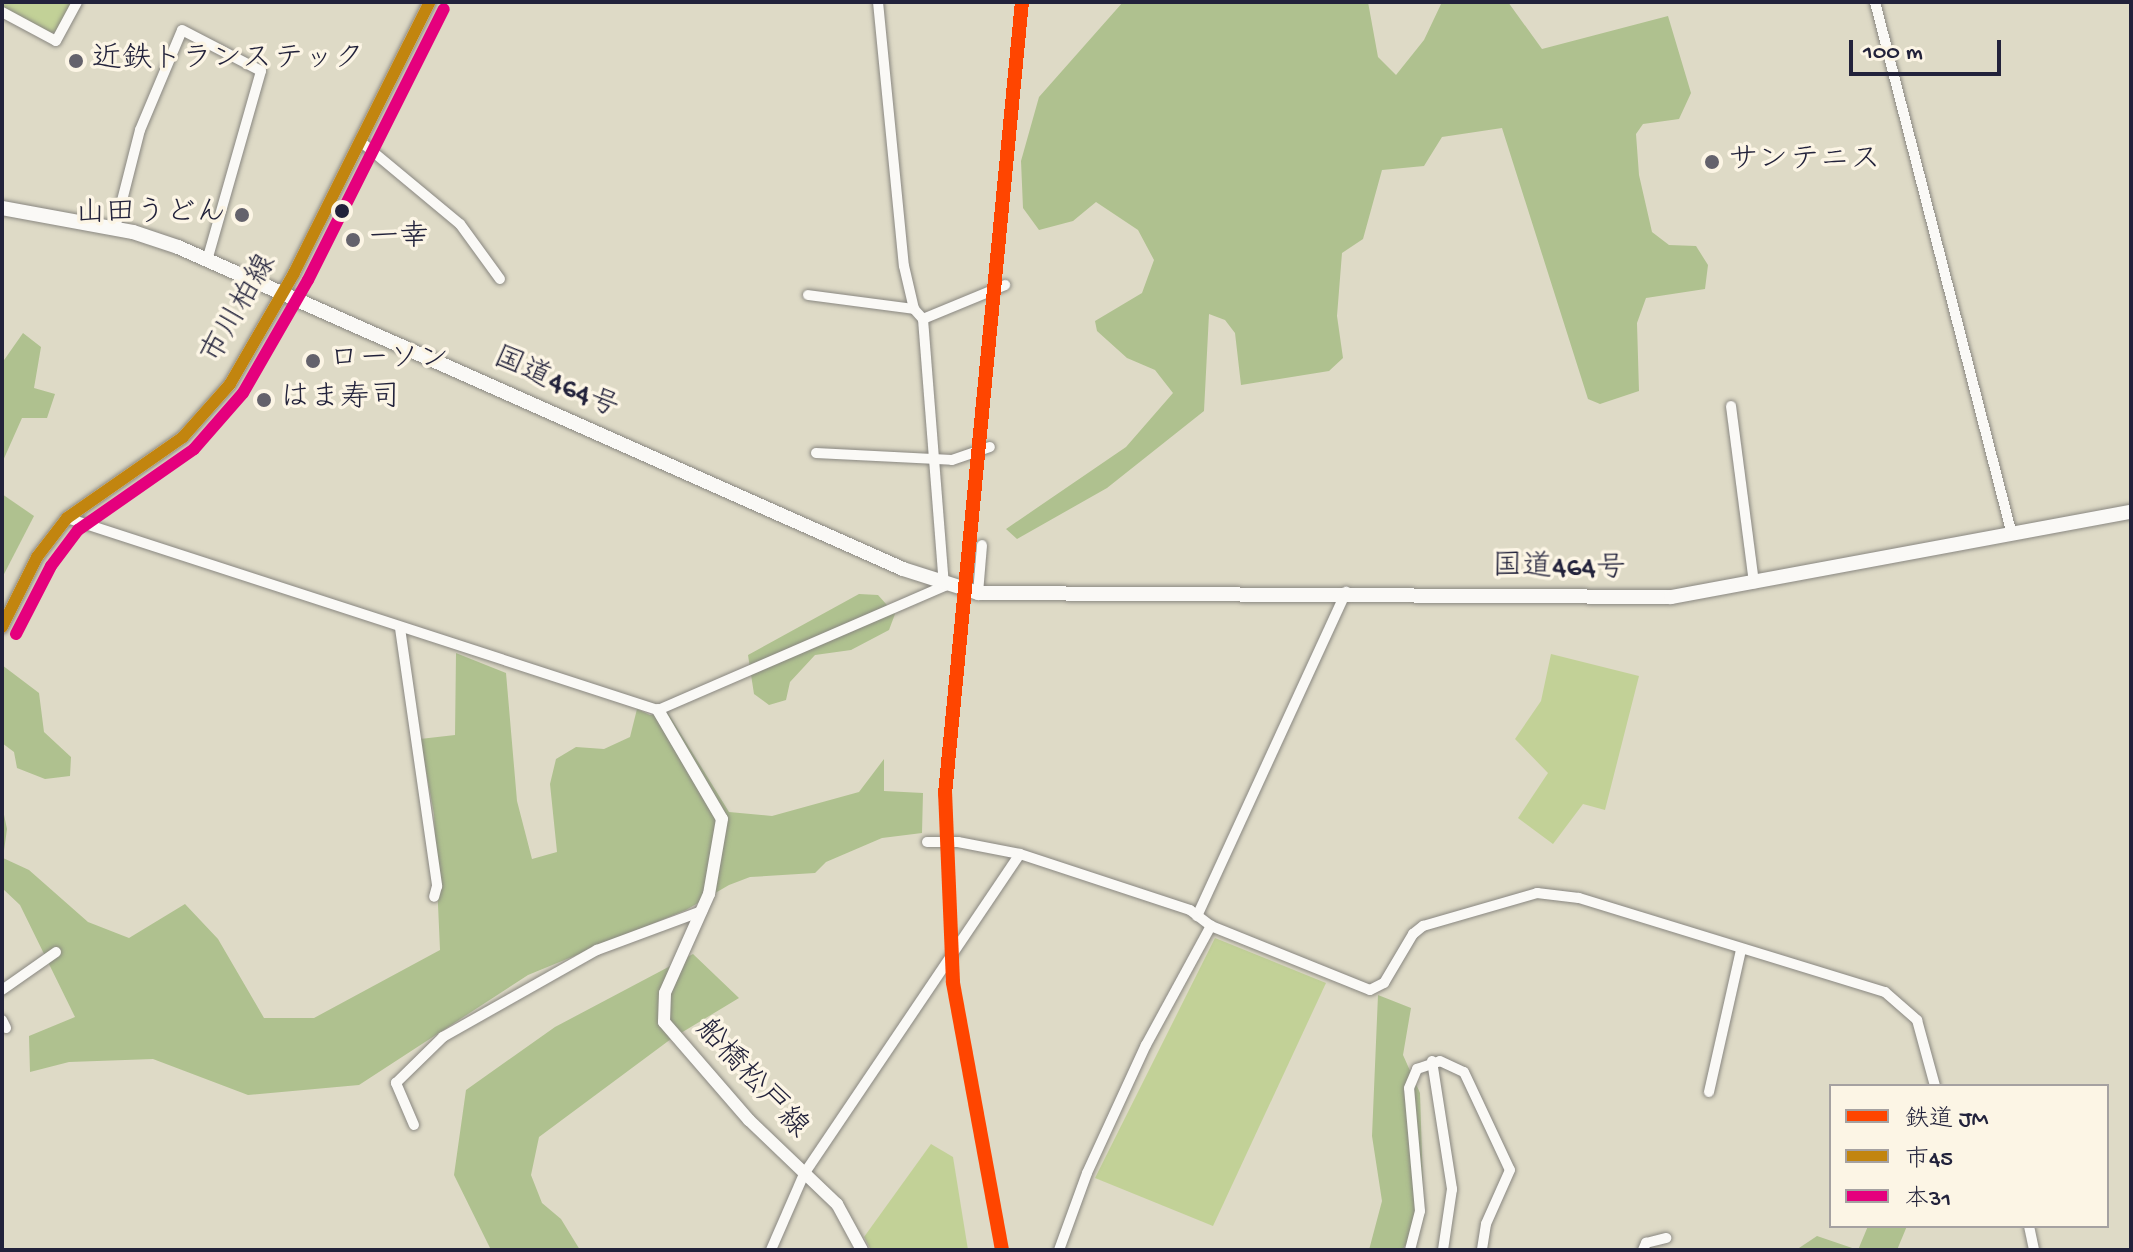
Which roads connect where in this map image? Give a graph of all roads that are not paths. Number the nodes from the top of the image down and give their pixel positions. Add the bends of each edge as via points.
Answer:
1 (77, 2) edge
2 (878, 2) edge
3 (1875, 2) edge
4 (430, 5) edge
5 (2, 12) edge
6 (360, 141) junction
7 (2, 208) edge
8 (115, 228) junction
9 (207, 260) junction
10 (500, 279) dead end
11 (1005, 285) dead end
12 (283, 294) junction
13 (808, 295) dead end
14 (914, 309) junction
15 (923, 319) junction
16 (1731, 406) dead end
17 (990, 447) dead end
18 (816, 453) dead end
19 (935, 460) junction
20 (2131, 512) edge
21 (67, 518) junction
22 (2012, 535) junction
23 (982, 545) dead end
24 (1754, 584) junction
25 (944, 586) junction
26 (1346, 592) junction
27 (978, 593) junction
28 (2, 627) edge
29 (400, 628) junction
30 (658, 710) junction
31 (927, 842) dead end
32 (1020, 854) junction
33 (434, 897) dead end
34 (702, 911) junction
35 (1197, 916) junction
36 (1211, 926) junction
37 (1741, 950) junction
38 (56, 952) dead end
39 (2, 990) edge
40 (1432, 1061) junction
41 (1935, 1084) edge
42 (1709, 1092) dead end
43 (414, 1125) dead end
44 (804, 1174) junction
45 (2029, 1228) edge
46 (1666, 1238) dead end
47 (771, 1250) edge
48 (862, 1250) edge
49 (1059, 1250) edge
50 (1410, 1250) edge
51 (1443, 1250) edge
52 (1482, 1250) edge
53 (1643, 1250) edge
54 (2034, 1250) edge

1 - 5 street via 56,41
2 - 14 street via 897,207
3 - 22 street
4 - 6 main road, 市川柏線
6 - 10 street via 460,224
6 - 12 main road, 市川柏線
7 - 8 highway, 国道464号
8 - 9 highway, 国道464号
8 - 9 street via 140,130 182,30 261,71
9 - 12 highway, 国道464号
11 - 15 street
12 - 21 main road, 市川柏線 via 205,415 165,450
12 - 25 highway, 国道464号
13 - 14 street
14 - 15 street
15 - 19 street
16 - 24 street
17 - 19 street
18 - 19 street
19 - 25 street
20 - 22 highway, 国道464号
21 - 28 main road, 市川柏線 via 37,557
21 - 29 street
22 - 24 highway, 国道464号
23 - 27 street
24 - 26 highway, 国道464号 via 1639,598
25 - 27 highway, 国道464号
25 - 30 street
26 - 27 highway, 国道464号
26 - 35 street
29 - 30 street
29 - 33 street via 437,886
30 - 34 main road, 船橋松戸線 via 722,819
31 - 32 street
32 - 35 street via 1124,885
32 - 44 street
34 - 43 street via 597,950 443,1037 396,1083
34 - 44 main road, 船橋松戸線 via 665,993 664,1022 675,1040
35 - 36 street
36 - 37 street via 1370,990 1384,983 1423,926 1537,893 1579,898
36 - 49 street via 1146,1045 1087,1173
37 - 41 street via 1895,997 1921,1028
37 - 42 street
38 - 39 street
40 - 50 street via 1417,1069 1409,1088 1420,1211
40 - 51 street via 1452,1189
40 - 52 street via 1464,1072 1510,1170 1486,1224
44 - 47 street
44 - 48 main road, 船橋松戸線 via 837,1204
45 - 54 street
46 - 53 street via 1646,1243

